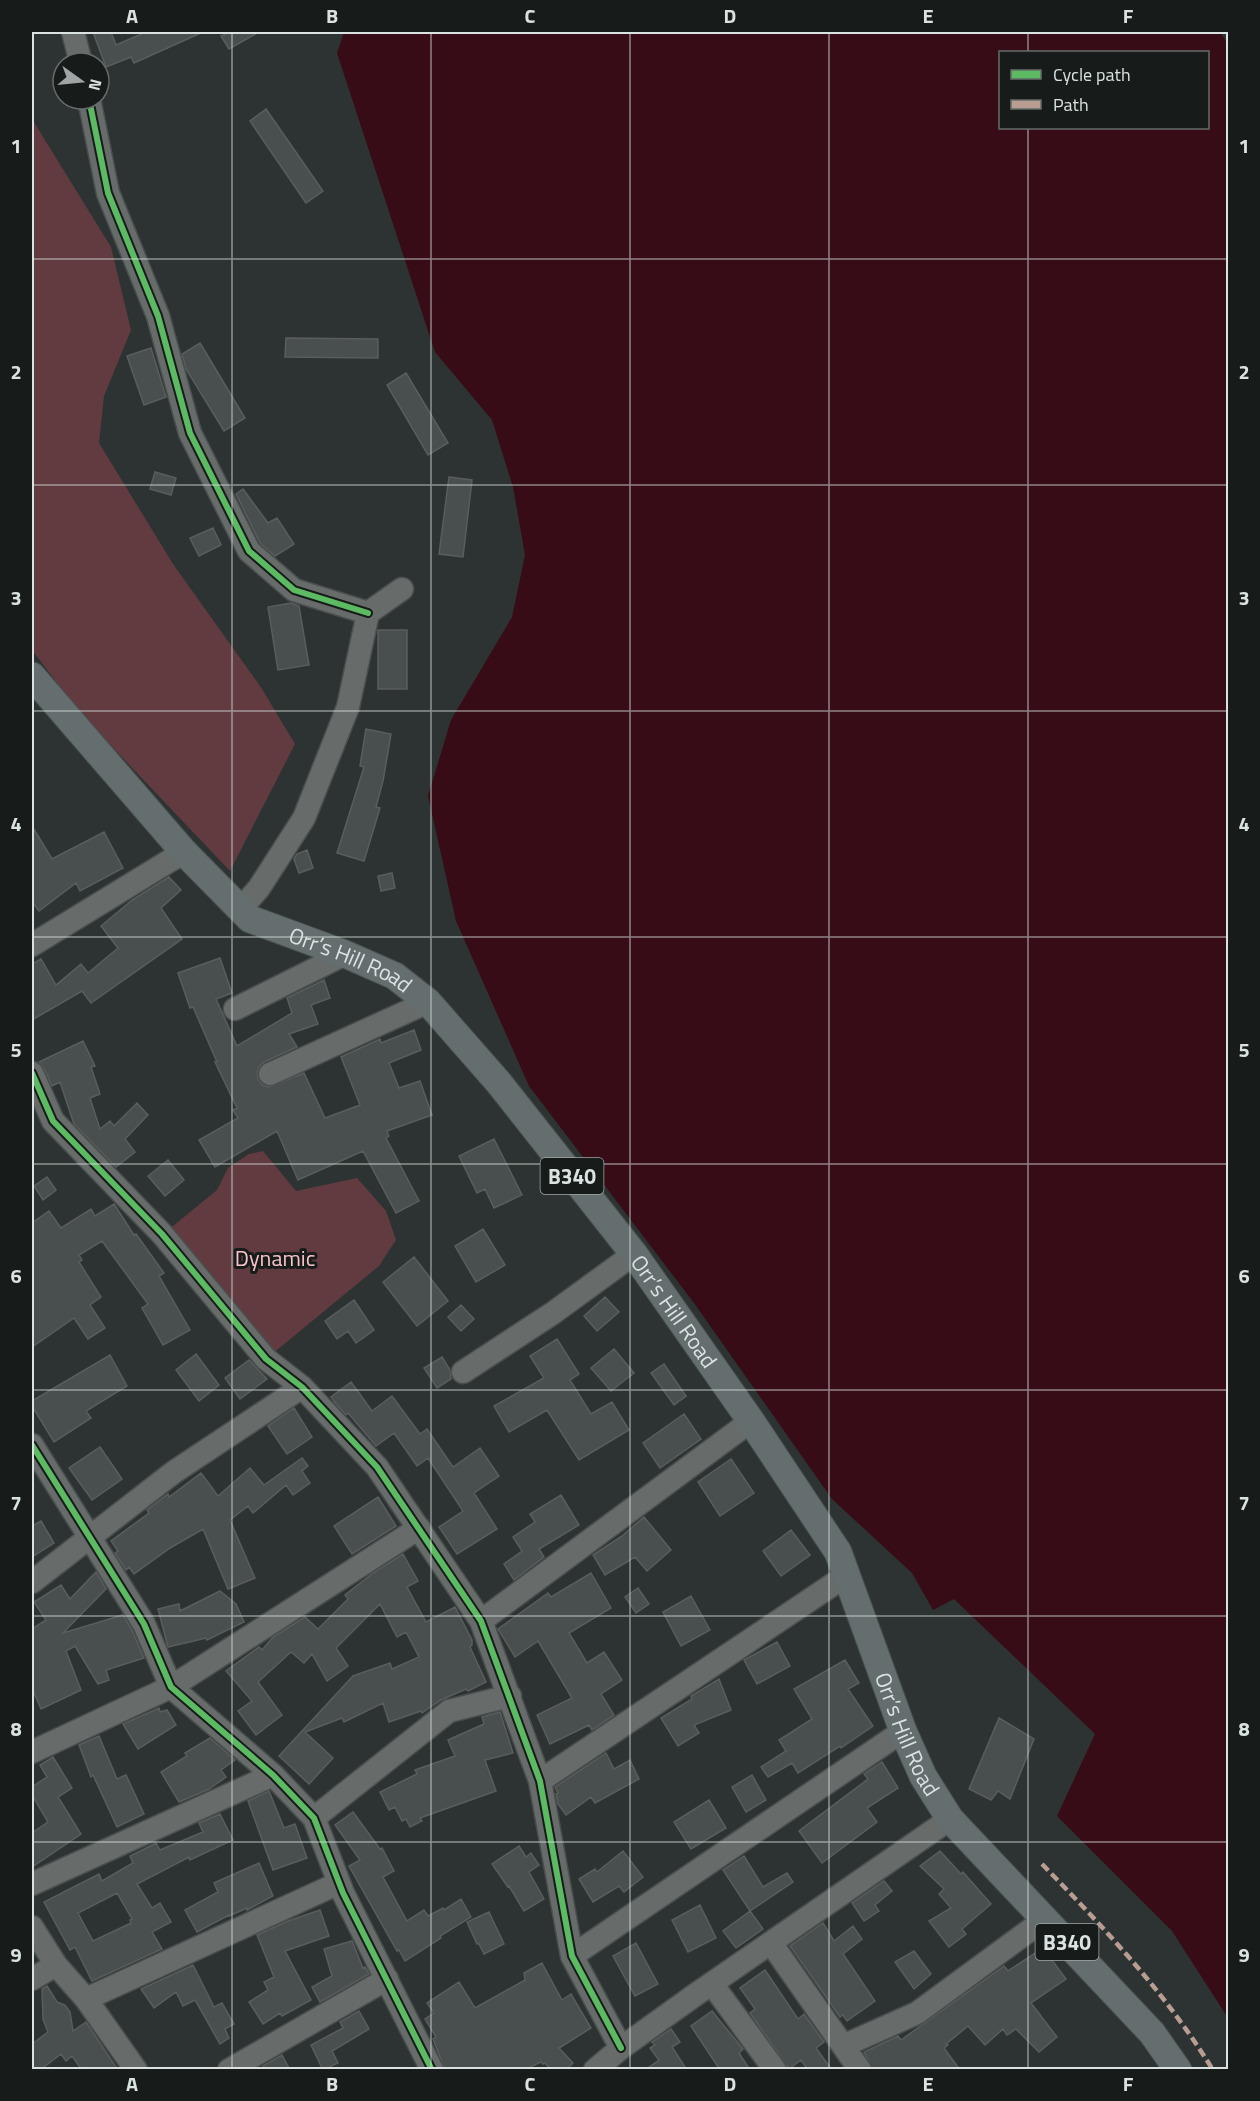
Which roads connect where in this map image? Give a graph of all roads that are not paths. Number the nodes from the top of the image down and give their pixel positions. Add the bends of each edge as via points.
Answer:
1 (73, 32) edge
2 (78, 51) edge
3 (91, 111) edge
4 (402, 589) dead end
5 (368, 613) junction
6 (32, 676) edge
7 (184, 852) junction
8 (240, 910) junction
9 (32, 945) edge
10 (345, 954) junction
11 (428, 1002) junction
12 (235, 1009) dead end
13 (32, 1073) edge
14 (270, 1074) dead end
15 (634, 1254) junction
16 (464, 1371) dead end
17 (302, 1387) junction
18 (751, 1421) junction
19 (32, 1445) edge
20 (419, 1528) junction
21 (91, 1537) junction
22 (847, 1575) junction
23 (32, 1582) edge
24 (481, 1621) junction
25 (171, 1687) junction
26 (510, 1695) junction
27 (903, 1731) junction
28 (32, 1752) edge
29 (273, 1775) junction
30 (540, 1781) junction
31 (314, 1818) junction
32 (950, 1819) junction
33 (339, 1883) junction
34 (32, 1884) edge
35 (1045, 1919) junction
36 (32, 1927) edge
37 (771, 1942) junction
38 (572, 1956) junction
39 (56, 1965) junction
40 (32, 1979) edge
41 (387, 1979) junction
42 (712, 1984) junction
43 (86, 1999) junction
44 (843, 2046) junction
45 (621, 2048) junction
46 (136, 2070) edge
47 (230, 2070) edge
48 (432, 2070) edge
49 (595, 2070) edge
50 (775, 2070) edge
51 (860, 2070) edge
52 (1178, 2070) edge

1 - 2 street
3 - 5 street via 108,193 158,316 190,433 249,551 294,590
4 - 5 street
5 - 8 street via 348,707 304,818 259,888
6 - 7 main road, Orr’s Hill Road / B340
7 - 8 main road, Orr’s Hill Road / B340
7 - 9 street
8 - 10 main road, Orr’s Hill Road / B340 via 250,919
10 - 11 main road, Orr’s Hill Road / B340 via 395,976
10 - 12 street
11 - 14 street
11 - 15 main road, Orr’s Hill Road / B340 via 499,1083
13 - 17 street via 53,1121 162,1234 266,1359
15 - 16 street
15 - 18 main road, Orr’s Hill Road / B340
17 - 20 street via 377,1467
17 - 21 street via 174,1472
18 - 22 main road, Orr’s Hill Road / B340 via 838,1552
18 - 24 street
19 - 21 street
20 - 24 street
20 - 25 street
21 - 23 street
21 - 25 street via 144,1624
22 - 27 main road, Orr’s Hill Road / B340
22 - 30 street
24 - 26 street
25 - 28 street
25 - 29 street
26 - 30 street
26 - 31 street via 449,1711
27 - 32 main road, Orr’s Hill Road / B340 via 923,1776
27 - 38 street
29 - 31 street
29 - 34 street
30 - 38 street
31 - 33 street
32 - 35 main road, Orr’s Hill Road / B340
32 - 37 street
33 - 41 street
33 - 43 street
35 - 44 street via 917,2013
35 - 52 main road, Orr’s Hill Road / B340 via 1152,2033
36 - 39 street
37 - 42 street
37 - 44 street
38 - 45 street
39 - 40 street
39 - 43 street
41 - 47 street
41 - 48 street
42 - 45 street
42 - 50 street
43 - 46 street
44 - 51 street
45 - 49 street

